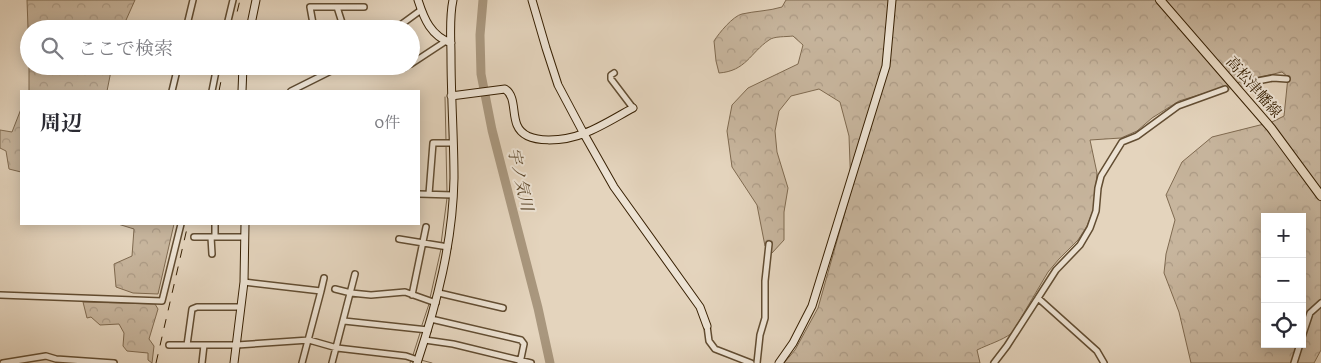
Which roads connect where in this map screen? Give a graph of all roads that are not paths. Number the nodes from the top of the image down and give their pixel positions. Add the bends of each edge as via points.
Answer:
1 (193, 0) edge
2 (233, 0) edge
3 (256, 0) edge
4 (418, 0) edge
5 (453, 0) edge
6 (532, 0) edge
7 (892, 0) edge
8 (1160, 0) edge
9 (337, 7) junction
10 (364, 7) dead end
11 (421, 10) junction
12 (188, 20) edge
13 (228, 20) edge
14 (252, 20) edge
15 (312, 20) edge
16 (341, 20) edge
17 (407, 20) edge
18 (448, 42) junction
19 (420, 59) edge
20 (614, 73) dead end
21 (176, 75) edge
22 (216, 75) edge
23 (243, 75) edge
24 (322, 75) edge
25 (1287, 79) dead end
26 (1247, 83) tunnel mouth
27 (1225, 89) tunnel mouth
28 (172, 90) edge
29 (212, 90) edge
30 (242, 90) edge
31 (292, 90) edge
32 (452, 96) junction
33 (633, 108) joint
34 (584, 134) junction
35 (453, 143) junction
36 (420, 194) edge
37 (429, 194) junction
38 (453, 195) junction
39 (1321, 196) edge
40 (181, 225) edge
41 (215, 225) edge
42 (245, 225) edge
43 (426, 227) dead end
44 (194, 237) dead end
45 (213, 237) junction
46 (245, 237) junction
47 (399, 239) dead end
48 (423, 243) junction
49 (769, 244) dead end
50 (448, 247) junction
51 (212, 254) dead end
52 (355, 274) dead end
53 (324, 278) dead end
54 (244, 282) junction
55 (335, 289) dead end
56 (321, 291) junction
57 (351, 293) junction
58 (439, 293) junction
59 (0, 295) edge
60 (412, 295) junction
61 (1038, 298) junction
62 (436, 303) junction
63 (1321, 303) edge
64 (241, 307) junction
65 (503, 308) dead end
66 (431, 319) junction
67 (344, 321) junction
68 (1306, 325) edge
69 (707, 326) joint
70 (428, 330) junction
71 (309, 340) junction
72 (425, 340) junction
73 (168, 345) dead end
74 (187, 345) junction
75 (204, 345) junction
76 (237, 345) junction
77 (337, 348) junction
78 (1299, 348) edge
79 (520, 361) edge
80 (71, 362) edge
81 (418, 362) edge
82 (3, 363) edge
83 (114, 363) edge
84 (202, 363) edge
85 (234, 363) edge
86 (302, 363) edge
87 (332, 363) edge
88 (531, 363) edge
89 (751, 363) edge
90 (757, 363) edge
91 (779, 363) edge
92 (994, 363) edge
93 (1104, 363) edge
94 (1294, 363) edge

1 - 12 street
2 - 13 street
3 - 14 street
4 - 11 street
5 - 18 street
6 - 34 street via 558,85
7 - 91 street via 886,66 812,306 797,337
8 - 39 main road, 高松津幡線 via 1271,128
9 - 10 street
9 - 15 street via 310,7
9 - 16 street
11 - 17 street
11 - 18 street via 438,38
18 - 19 street
18 - 32 street
20 - 33 street via 610,80
21 - 28 street
22 - 29 street
23 - 30 street
24 - 31 street
25 - 26 street
27 - 61 street via 1178,106 1137,136 1122,142 1102,176 1090,228
32 - 34 street via 505,89 510,93 517,125 523,133 546,140
32 - 35 street
33 - 34 street
34 - 69 street via 614,187 700,307
35 - 37 street via 433,142
35 - 38 street
36 - 37 street
37 - 38 street
38 - 50 street
40 - 59 street via 162,300
41 - 45 street
42 - 46 street
43 - 48 street
44 - 45 street
45 - 46 street
45 - 51 street
46 - 54 street
47 - 48 street
48 - 50 street
48 - 60 street
49 - 90 street via 765,318
50 - 58 street
52 - 57 street
53 - 56 street
54 - 56 street
54 - 64 street
55 - 57 street
56 - 71 street
57 - 60 street via 405,292
57 - 67 street
58 - 62 street
58 - 65 street
60 - 62 street
61 - 92 street
61 - 93 street via 1097,351
62 - 66 street
63 - 68 street via 1310,313
64 - 74 street via 192,309
64 - 76 street
66 - 70 street
66 - 79 street via 522,340
67 - 70 street
67 - 77 street
69 - 89 street via 709,341 715,349
70 - 72 street
71 - 76 street
71 - 77 street
71 - 86 street
72 - 79 street
72 - 81 street
73 - 74 street
74 - 75 street
75 - 76 street
75 - 84 street
76 - 85 street
77 - 81 street via 406,356
77 - 87 street
78 - 94 street
79 - 88 street
80 - 82 street via 46,356
80 - 83 street

